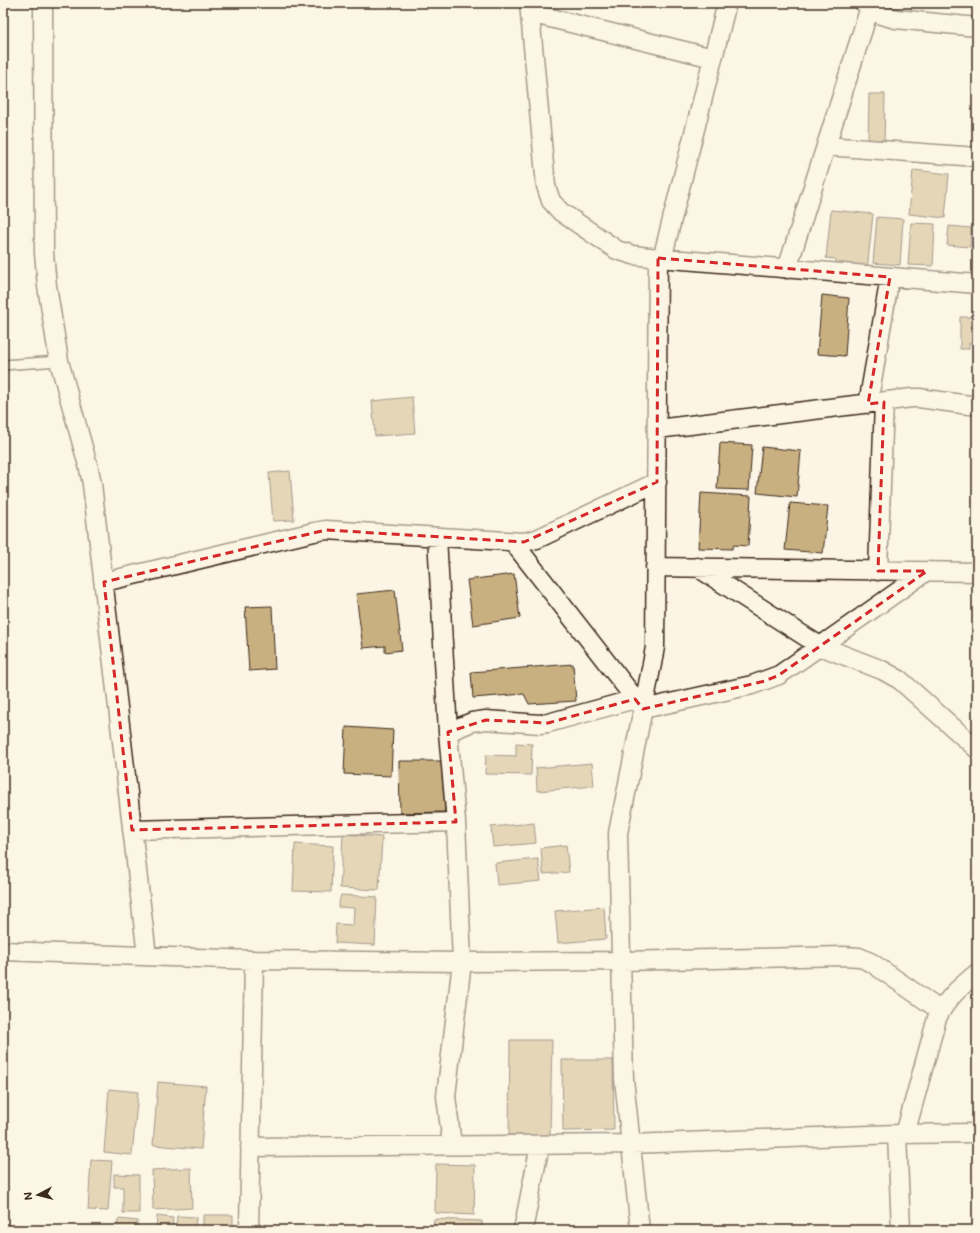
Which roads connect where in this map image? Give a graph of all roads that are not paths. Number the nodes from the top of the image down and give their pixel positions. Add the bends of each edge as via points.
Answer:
1 (43, 3) edge
2 (727, 3) edge
3 (867, 5) edge
4 (530, 8) edge
5 (977, 26) edge
6 (713, 58) junction
7 (826, 146) junction
8 (977, 157) edge
9 (660, 259) junction
10 (787, 269) junction
11 (890, 277) junction
12 (977, 284) edge
13 (59, 361) junction
14 (3, 365) edge
15 (876, 403) junction
16 (977, 405) edge
17 (657, 429) junction
18 (657, 482) junction
19 (437, 537) junction
20 (513, 542) junction
21 (655, 567) junction
22 (697, 568) junction
23 (878, 571) junction
24 (927, 571) junction
25 (977, 572) edge
26 (104, 582) junction
27 (820, 646) junction
28 (639, 704) junction
29 (448, 732) junction
30 (977, 749) edge
31 (456, 822) junction
32 (132, 830) junction
33 (3, 951) edge
34 (147, 956) junction
35 (254, 960) junction
36 (621, 961) junction
37 (462, 962) junction
38 (977, 973) edge
39 (941, 1010) junction
40 (977, 1133) edge
41 (901, 1134) junction
42 (631, 1144) junction
43 (452, 1145) junction
44 (540, 1145) junction
45 (250, 1147) junction
46 (249, 1230) edge
47 (523, 1230) edge
48 (640, 1230) edge
49 (901, 1230) edge

1 - 13 street via 44,253
2 - 6 street
3 - 5 street via 881,15 896,19
3 - 7 street
4 - 6 street
4 - 9 street via 546,186 551,201 561,212 617,250
6 - 9 street
7 - 8 street
7 - 10 street
9 - 10 street
9 - 17 street
10 - 11 street
11 - 12 street
11 - 15 street
13 - 14 lane
13 - 26 street via 89,469
15 - 16 street via 919,398
15 - 17 street
15 - 23 street
17 - 18 street
18 - 20 street via 537,539
18 - 21 street
19 - 20 street
19 - 26 street via 340,531 314,532
19 - 29 street
20 - 28 street
21 - 22 street
21 - 28 street via 654,647
22 - 23 street
22 - 27 street
23 - 24 street
24 - 25 street
24 - 27 street
26 - 32 street
27 - 28 street via 765,682
27 - 30 street via 882,670 900,680
28 - 29 street via 540,724 486,720 472,722
28 - 36 street via 618,833
29 - 31 street
31 - 32 street
31 - 37 street
32 - 34 street
33 - 34 street
34 - 35 street
35 - 37 street
35 - 45 street
36 - 37 street
36 - 39 street via 859,957 872,962
36 - 42 street via 624,1079
37 - 43 street via 446,1096
38 - 39 street via 956,991
39 - 41 street
40 - 41 street
41 - 42 street
41 - 49 street
42 - 44 street
42 - 48 street
43 - 44 street
43 - 45 street
44 - 47 street
45 - 46 street

